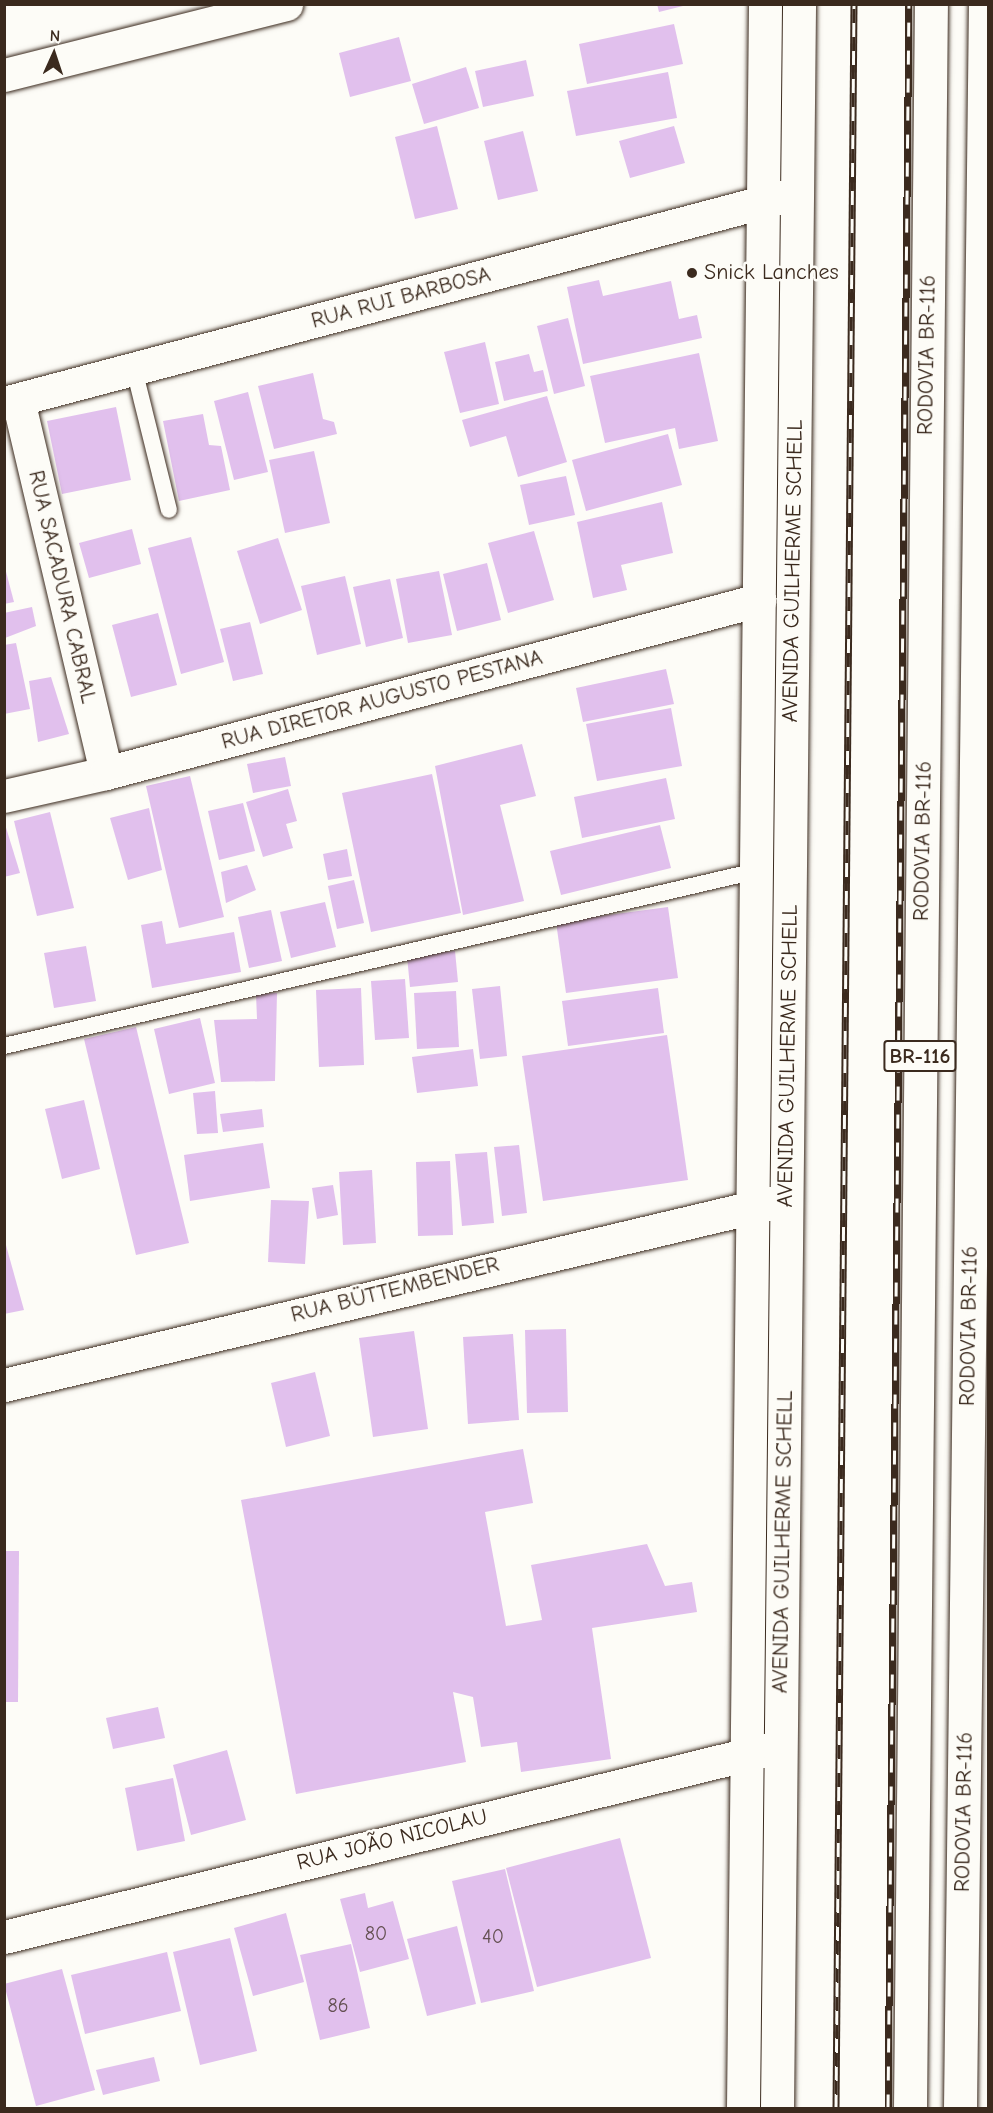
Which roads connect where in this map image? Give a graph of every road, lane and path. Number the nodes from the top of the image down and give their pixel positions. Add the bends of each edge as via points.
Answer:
1 (286, 4) edge
2 (765, 4) edge
3 (799, 4) edge
4 (931, 4) edge
5 (985, 4) edge
6 (4, 75) edge
7 (797, 194) junction
8 (763, 201) junction
9 (134, 369) junction
10 (11, 402) edge
11 (169, 510) dead end
12 (759, 600) junction
13 (106, 773) junction
14 (4, 796) edge
15 (756, 871) junction
16 (4, 1046) edge
17 (786, 1200) junction
18 (753, 1204) junction
19 (4, 1384) edge
20 (781, 1747) junction
21 (747, 1752) junction
22 (4, 1936) edge
23 (745, 1967) junction
24 (779, 1969) junction
25 (743, 2109) edge
26 (777, 2109) edge
27 (910, 2109) edge
28 (960, 2109) edge

1 - 6 main road
2 - 8 main road, AVENIDA GUILHERME SCHELL
3 - 7 main road, AVENIDA GUILHERME SCHELL
4 - 27 main road, RODOVIA BR-116 / BR-116
5 - 28 main road, RODOVIA BR-116 / BR-116
7 - 8 main road, RUA RUI BARBOSA
7 - 17 main road, AVENIDA GUILHERME SCHELL
8 - 9 main road, RUA RUI BARBOSA
8 - 12 main road, AVENIDA GUILHERME SCHELL
9 - 10 main road, RUA RUI BARBOSA
9 - 11 lane
10 - 13 main road, RUA SACADURA CABRAL
12 - 13 main road, RUA DIRETOR AUGUSTO PESTANA
12 - 15 main road, AVENIDA GUILHERME SCHELL
13 - 14 main road, RUA DIRETOR AUGUSTO PESTANA
15 - 16 lane
15 - 18 main road, AVENIDA GUILHERME SCHELL
17 - 18 main road, RUA BÜTTEMBENDER
17 - 20 main road, AVENIDA GUILHERME SCHELL
18 - 19 main road, RUA BÜTTEMBENDER
18 - 21 main road, AVENIDA GUILHERME SCHELL
20 - 21 main road, RUA JOÃO NICOLAU
20 - 24 main road, AVENIDA GUILHERME SCHELL
21 - 22 main road, RUA JOÃO NICOLAU
21 - 23 main road, AVENIDA GUILHERME SCHELL
23 - 24 main road
23 - 25 main road, AVENIDA GUILHERME SCHELL
24 - 26 main road, AVENIDA GUILHERME SCHELL

